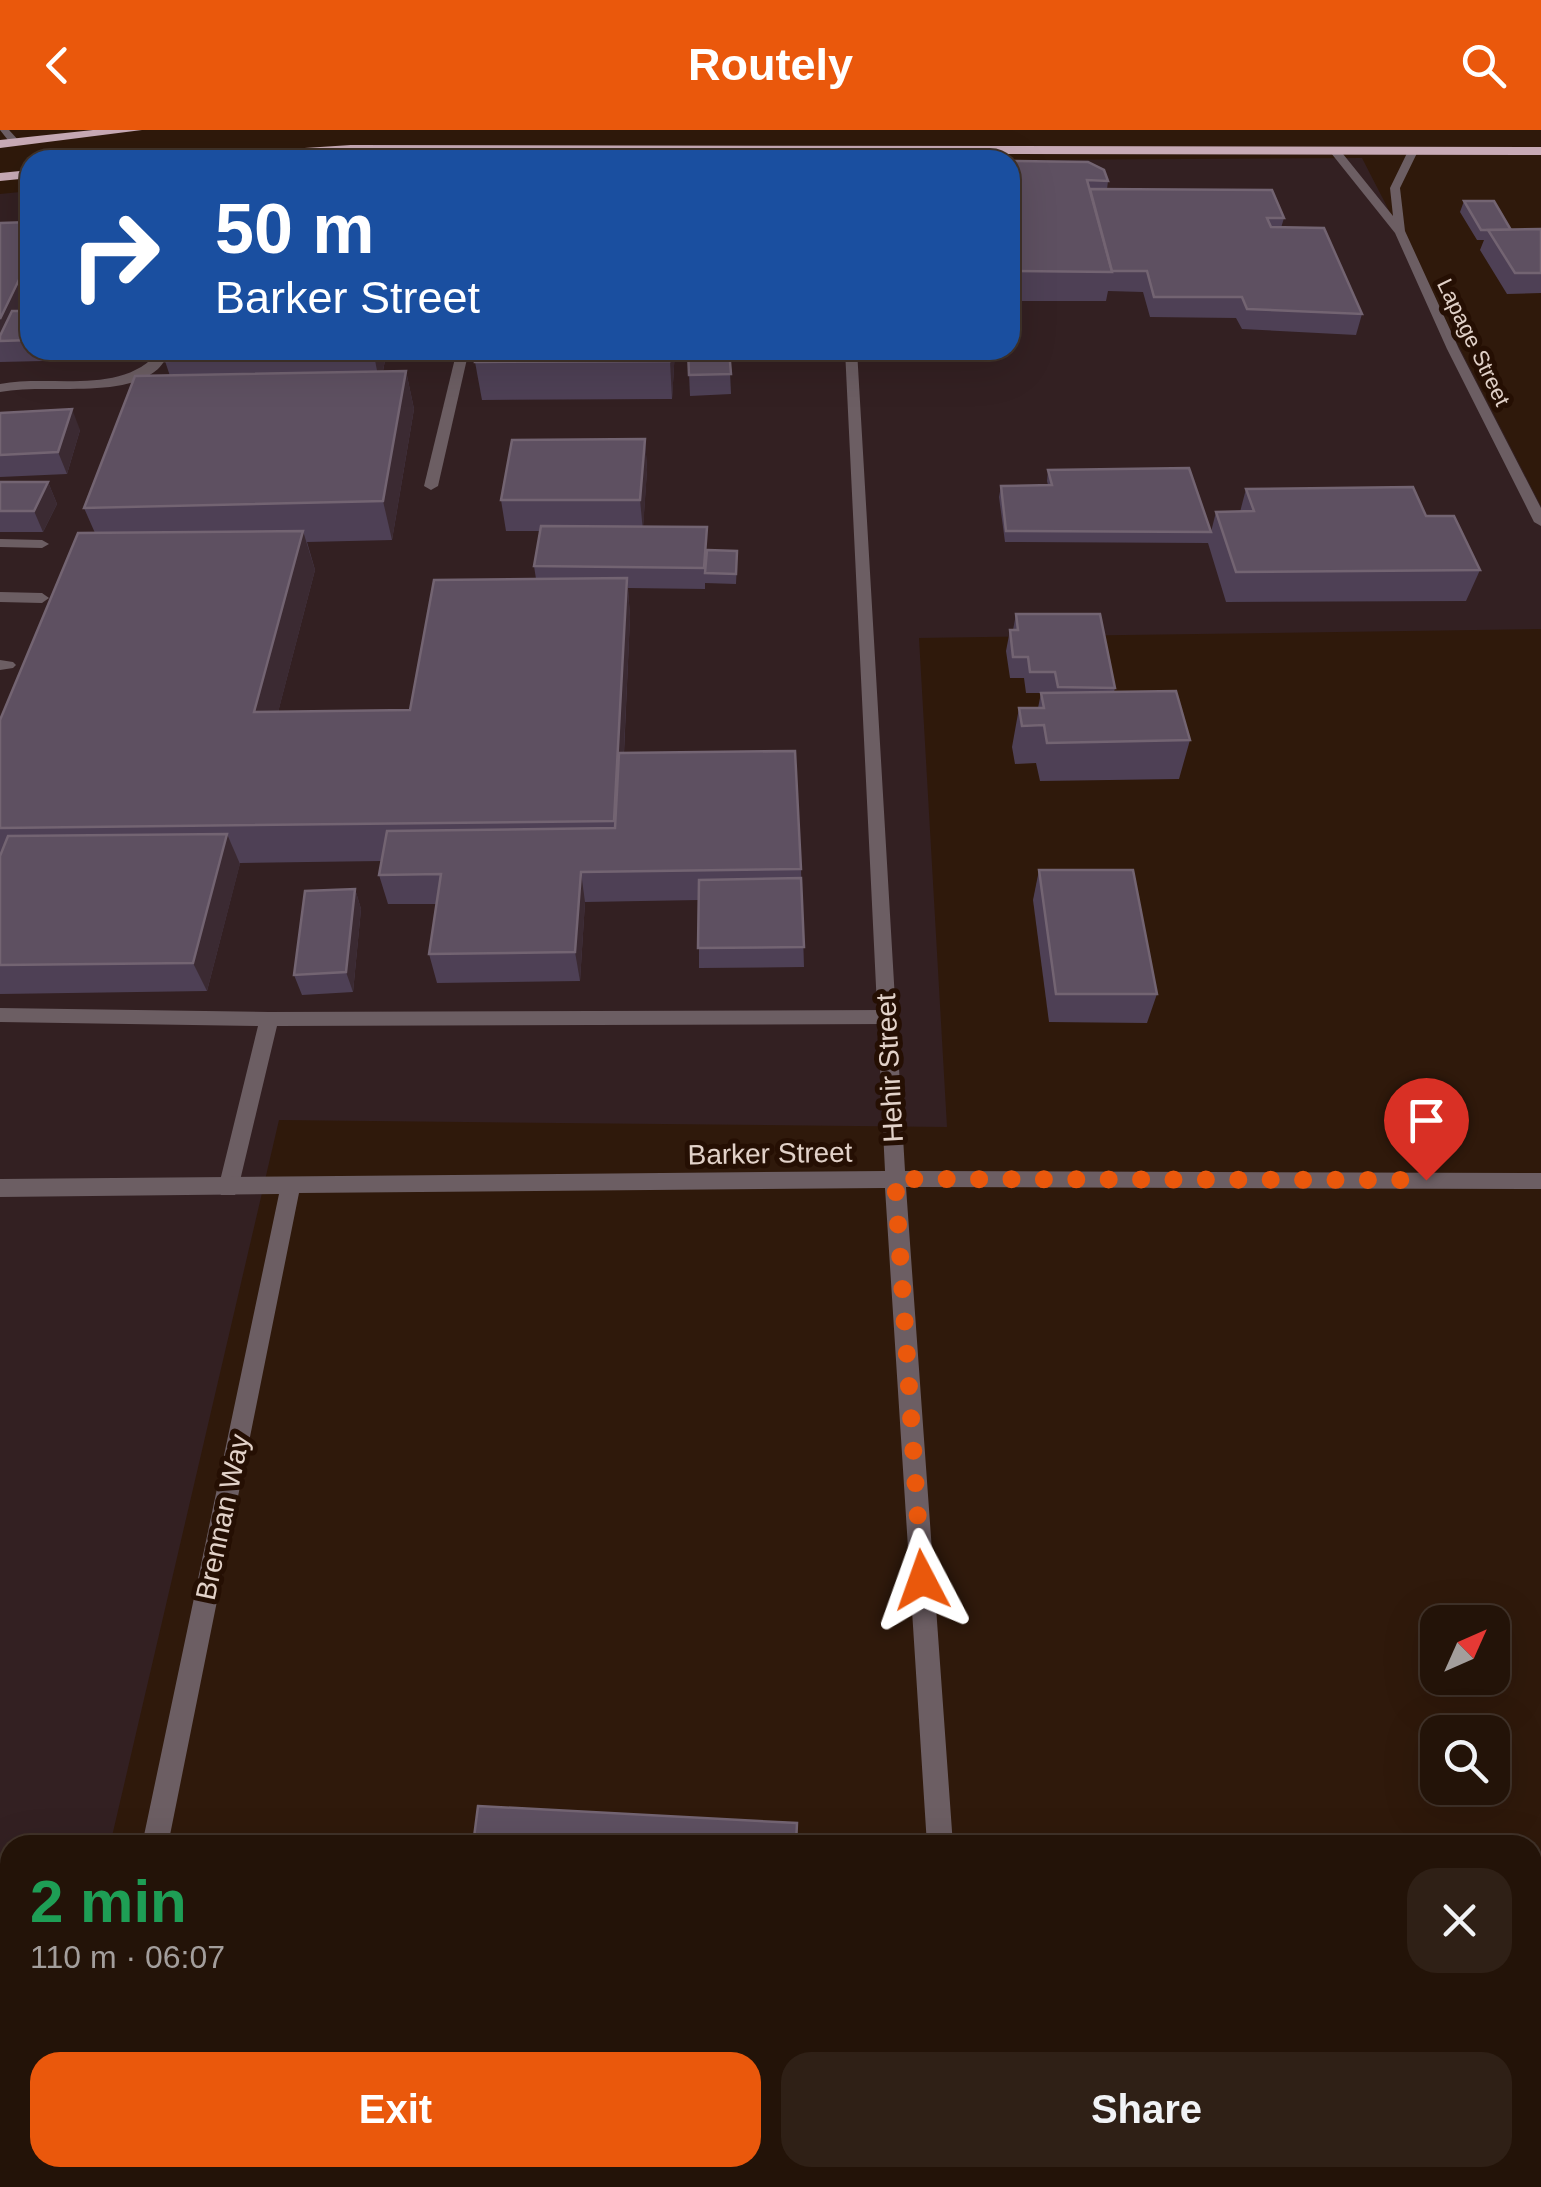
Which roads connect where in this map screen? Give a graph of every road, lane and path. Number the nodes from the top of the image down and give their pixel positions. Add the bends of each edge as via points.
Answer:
1 (2, 130) edge
2 (135, 130) edge
3 (8, 143) edge
4 (340, 150) edge
5 (416, 150) edge
6 (1335, 151) junction
7 (1413, 151) junction
8 (1541, 151) edge
9 (1020, 154) edge
10 (1400, 232) junction
11 (159, 360) edge
12 (461, 360) edge
13 (853, 360) edge
14 (0, 388) edge
15 (431, 486) dead end
16 (1541, 522) edge
17 (0, 543) edge
18 (42, 544) dead end
19 (0, 597) edge
20 (42, 598) dead end
21 (0, 1015) edge
22 (886, 1017) junction
23 (269, 1019) junction
24 (895, 1179) junction
25 (1541, 1181) edge
26 (0, 1188) edge
27 (290, 1188) junction
28 (228, 1189) junction
29 (157, 1835) edge
30 (939, 1835) edge

1 - 3 street
2 - 3 highway
4 - 5 highway
6 - 7 highway
6 - 9 highway
6 - 10 street, Lapage Street
7 - 8 highway
7 - 10 street, Lapage Street via 1395,188
10 - 16 street, Lapage Street
11 - 14 street via 150,372 127,379
12 - 15 street
13 - 22 street, Hehir Street
17 - 18 street
19 - 20 street
21 - 23 street
22 - 23 street
22 - 24 street, Hehir Street
23 - 28 street
24 - 25 street, Barker Street
24 - 27 street, Barker Street
24 - 30 street, Hehir Street
26 - 28 street, Barker Street
27 - 28 street, Barker Street
27 - 29 street, Brennan Way

